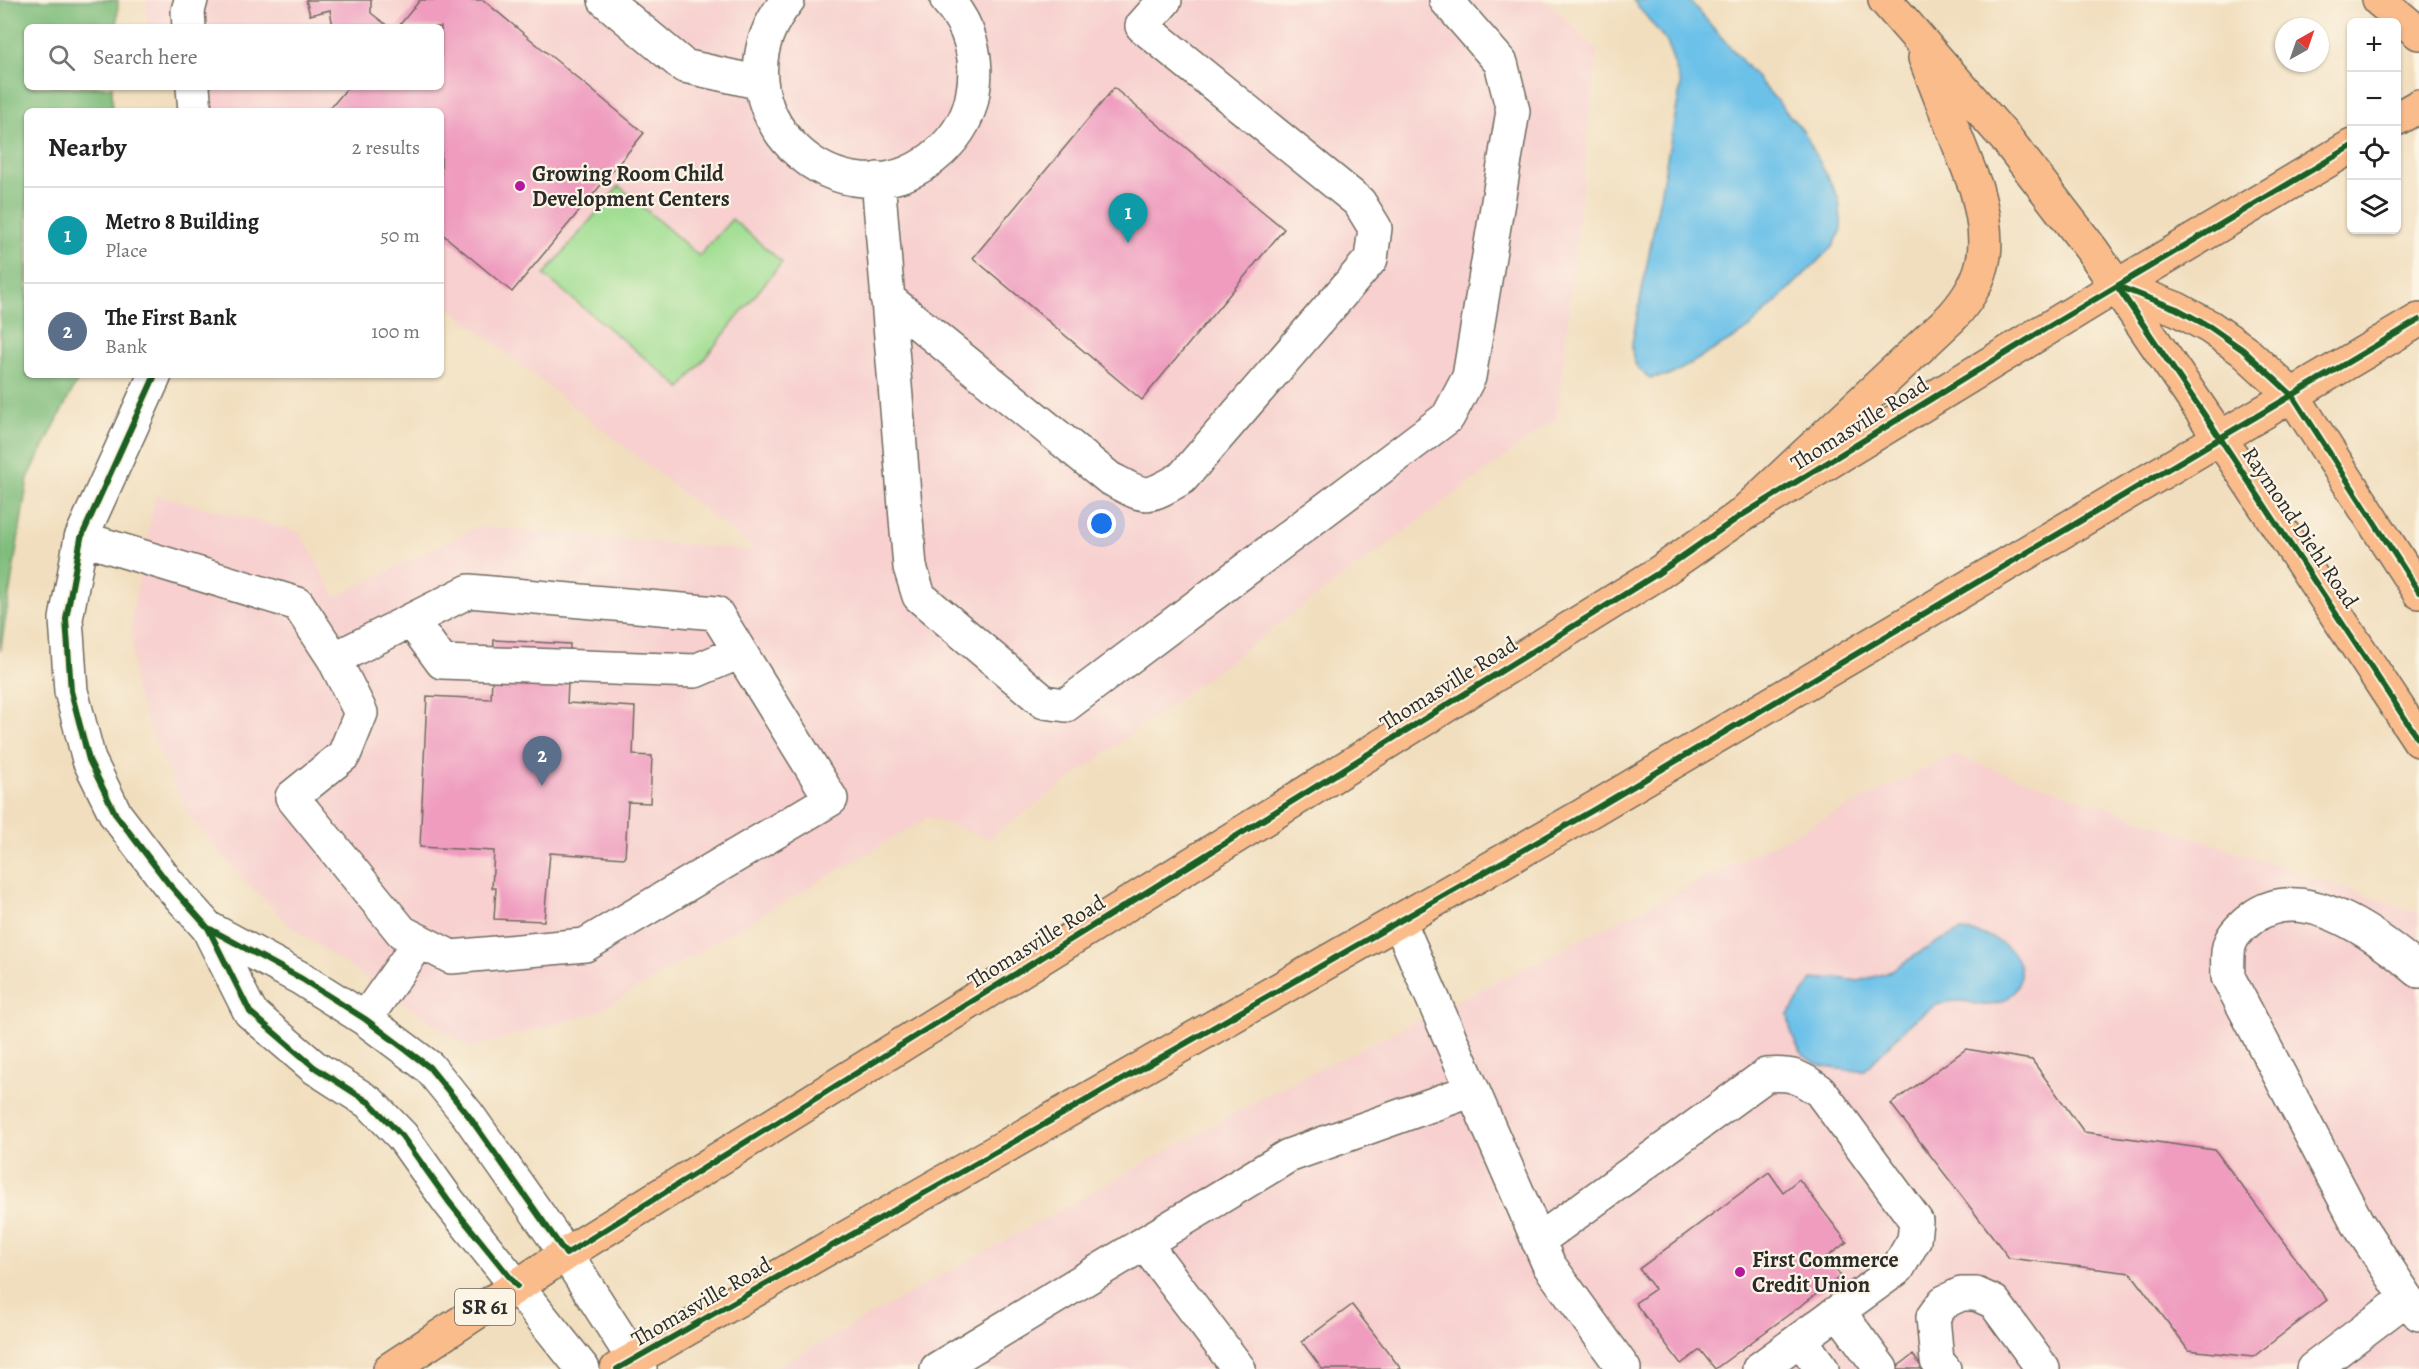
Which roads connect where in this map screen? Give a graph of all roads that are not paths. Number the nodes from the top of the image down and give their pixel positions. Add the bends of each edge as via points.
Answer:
1 (191, 0) edge
2 (605, 0) edge
3 (788, 0) edge
4 (947, 0) edge
5 (1165, 0) edge
6 (1446, 0) edge
7 (1885, 0) edge
8 (2380, 1) edge
9 (189, 24) edge
10 (2419, 33) edge
11 (1915, 34) junction
12 (761, 83) junction
13 (193, 90) edge
14 (2419, 106) edge
15 (195, 108) edge
16 (2401, 117) edge
17 (2347, 149) edge
18 (878, 179) junction
19 (2117, 286) junction
20 (887, 298) junction
21 (2419, 321) edge
22 (154, 378) edge
23 (2293, 396) junction
24 (2220, 438) junction
25 (1739, 518) junction
26 (81, 538) junction
27 (2419, 592) edge
28 (411, 620) junction
29 (740, 652) junction
30 (334, 659) junction
31 (2419, 740) edge
32 (1399, 921) junction
33 (208, 928) junction
34 (420, 941) junction
35 (2419, 971) edge
36 (365, 1019) junction
37 (1473, 1090) junction
38 (1538, 1241) junction
39 (1145, 1244) junction
40 (566, 1254) junction
41 (517, 1286) junction
42 (2413, 1306) edge
43 (1800, 1344) edge
44 (631, 1366) edge
45 (390, 1369) edge
46 (583, 1369) edge
47 (937, 1369) edge
48 (1239, 1369) edge
49 (1624, 1369) edge
50 (1822, 1369) edge
51 (1854, 1369) edge
52 (1881, 1369) edge
53 (1944, 1369) edge
54 (2043, 1369) edge
55 (2313, 1369) edge

1 - 9 street
2 - 12 street via 684,66
3 - 12 street via 774,19 765,42
4 - 18 street via 966,27 974,50 976,80 972,101 952,141 932,159 896,176
5 - 20 street via 1142,26 1359,202 1375,228 1371,259 1182,478 1158,492 1142,495 1109,478
6 - 20 street via 1501,63 1513,111 1469,377 1448,417 1066,705 1044,702 920,596 910,567
7 - 11 main road, Raymond Diehl Road
8 - 10 main road
11 - 19 main road, Raymond Diehl Road via 2008,141
11 - 25 main road via 1982,209 1987,245 1981,272 1967,301 1952,317
12 - 18 street via 773,123 786,141 814,165 855,179
13 - 15 street
14 - 16 main road
17 - 19 main road, Thomasville Road / SR 61
18 - 20 street
19 - 23 main road via 2177,309 2210,327 2243,350
19 - 24 main road, Raymond Diehl Road
19 - 25 main road, Thomasville Road / SR 61
21 - 23 main road, Thomasville Road
22 - 26 street
23 - 24 main road, Thomasville Road
23 - 27 main road
24 - 31 main road, Raymond Diehl Road
24 - 32 main road, Thomasville Road
25 - 40 main road, Thomasville Road / SR 61 via 1657,574
26 - 30 street via 298,604
26 - 33 street via 66,619 71,691 89,760 116,815
28 - 29 street via 441,662 695,671
28 - 29 street via 469,591 716,613
28 - 30 street
29 - 34 street via 831,799 585,945 451,957
30 - 34 street via 361,713 344,755 292,796 402,932
32 - 37 street
32 - 44 main road, Thomasville Road
33 - 36 street via 302,979
33 - 41 street via 250,1012 314,1067 378,1112 402,1137
34 - 36 street
35 - 42 street via 2361,930 2322,909 2300,904 2265,908 2239,928 2227,948 2229,977 2357,1222
36 - 40 street via 429,1067 468,1115
37 - 38 street
37 - 39 street via 1288,1156
38 - 43 street via 1766,1075 1788,1074 1805,1080 1820,1091 1916,1221 1914,1240 1899,1268
38 - 49 street via 1549,1265
39 - 47 street
39 - 48 street
40 - 41 main road, Thomasville Road / SR 61
40 - 44 street
41 - 45 main road, Thomasville Road / SR 61
41 - 46 street
42 - 55 street
43 - 50 street
43 - 51 street
43 - 52 street
53 - 54 street via 1937,1361 1933,1317 1944,1302 1961,1294 1976,1294 1994,1302

